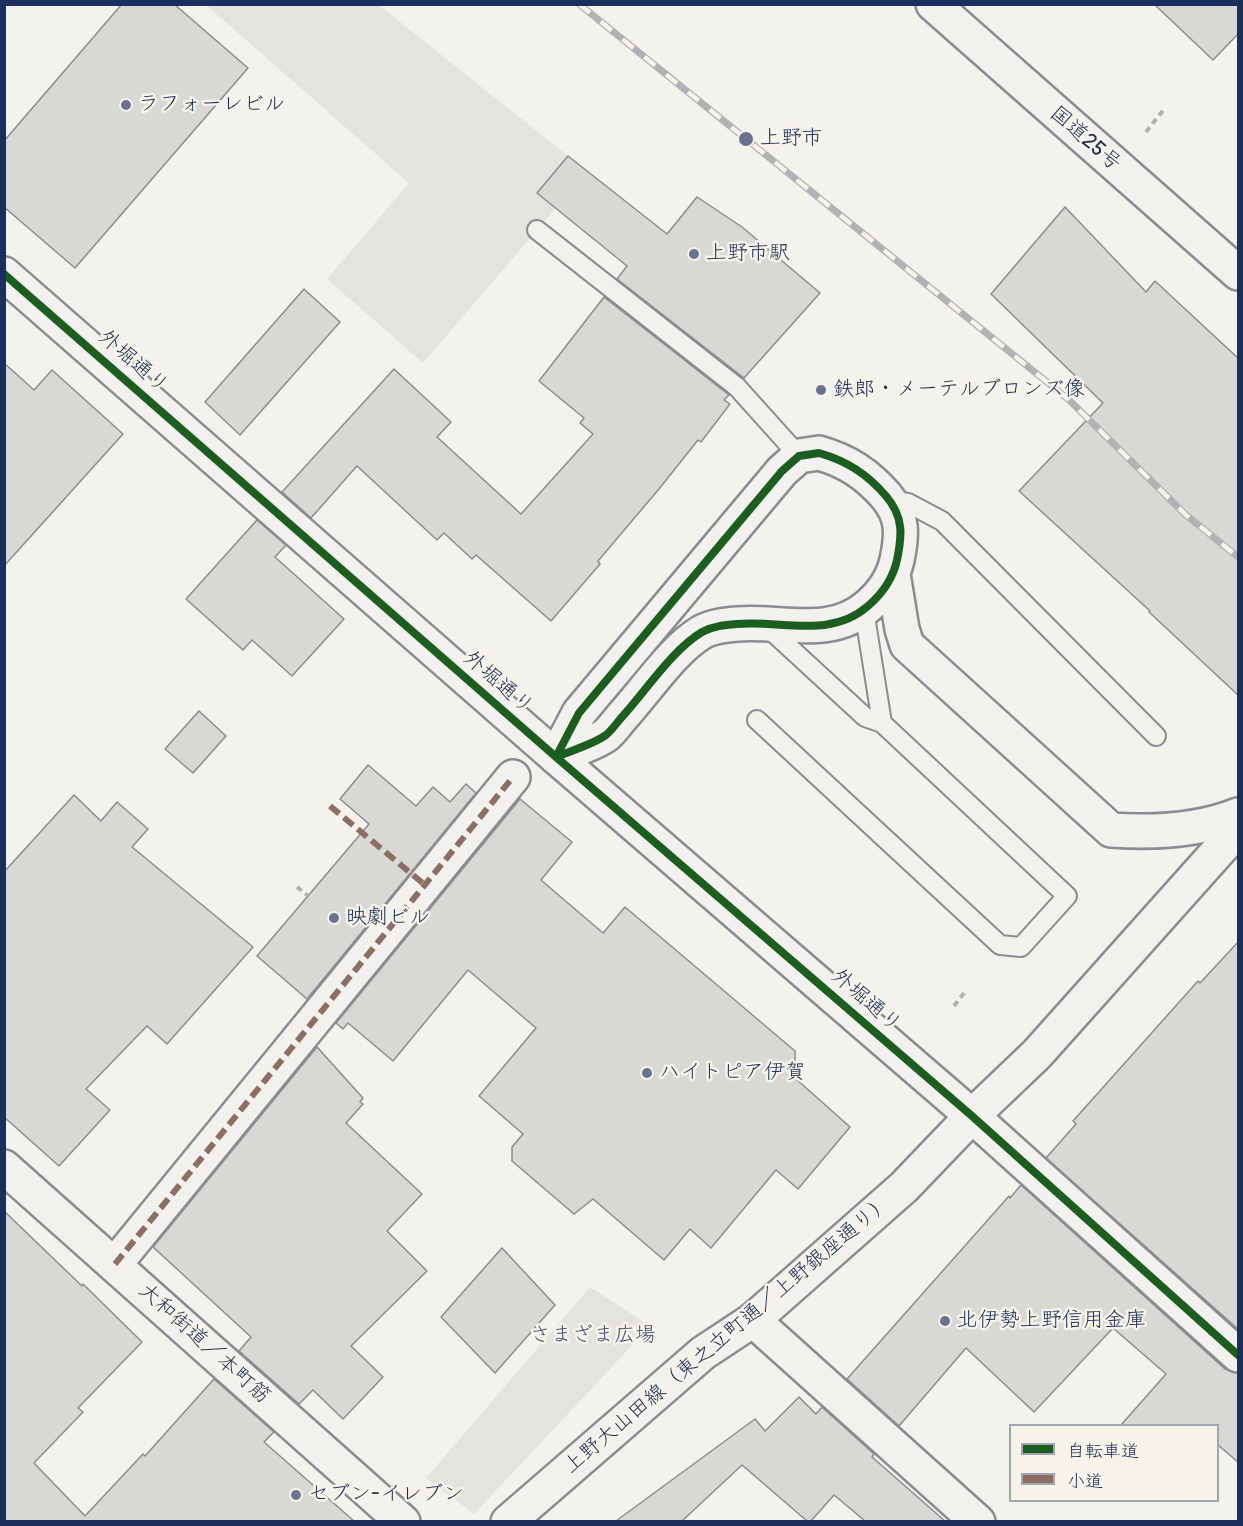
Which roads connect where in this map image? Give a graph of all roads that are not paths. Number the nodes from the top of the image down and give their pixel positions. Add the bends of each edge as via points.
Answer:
1 (933, 4) edge
2 (537, 230) dead end
3 (1239, 273) edge
4 (4, 274) edge
5 (799, 456) junction
6 (889, 499) junction
7 (893, 574) junction
8 (864, 609) junction
9 (761, 622) junction
10 (757, 720) dead end
11 (882, 723) junction
12 (1156, 736) dead end
13 (556, 757) junction
14 (513, 777) dead end
15 (1237, 832) edge
16 (972, 1116) junction
17 (4, 1167) edge
18 (115, 1264) junction
19 (753, 1320) junction
20 (1237, 1350) edge
21 (403, 1521) edge
22 (508, 1521) edge
23 (978, 1521) edge

1 - 3 main road, 国道25号
2 - 5 lane via 737,387
4 - 13 main road, 外堀通り
5 - 6 main road via 819,453 850,464
5 - 13 main road via 782,471 608,677 579,713
6 - 7 main road via 901,523
6 - 12 lane via 908,503 942,521
7 - 8 main road
7 - 15 main road via 907,645 1111,830 1175,831 1222,821
8 - 9 main road via 857,616 828,626
8 - 11 lane
9 - 11 lane via 864,717
9 - 13 main road via 723,625 703,632 681,649 605,736
10 - 11 lane via 1000,945 1021,947 1067,896
13 - 16 main road, 外堀通り
14 - 18 main road
15 - 16 main road, 上野大山田線（東之立町通／上野銀座通り） via 1037,1054
16 - 19 main road, 上野大山田線（東之立町通／上野銀座通り） via 904,1187
16 - 20 main road, 外堀通り
17 - 18 main road, 大和街道／本町筋
18 - 21 main road, 大和街道／本町筋
19 - 22 main road, 上野大山田線（東之立町通／上野銀座通り） via 703,1353
19 - 23 main road

